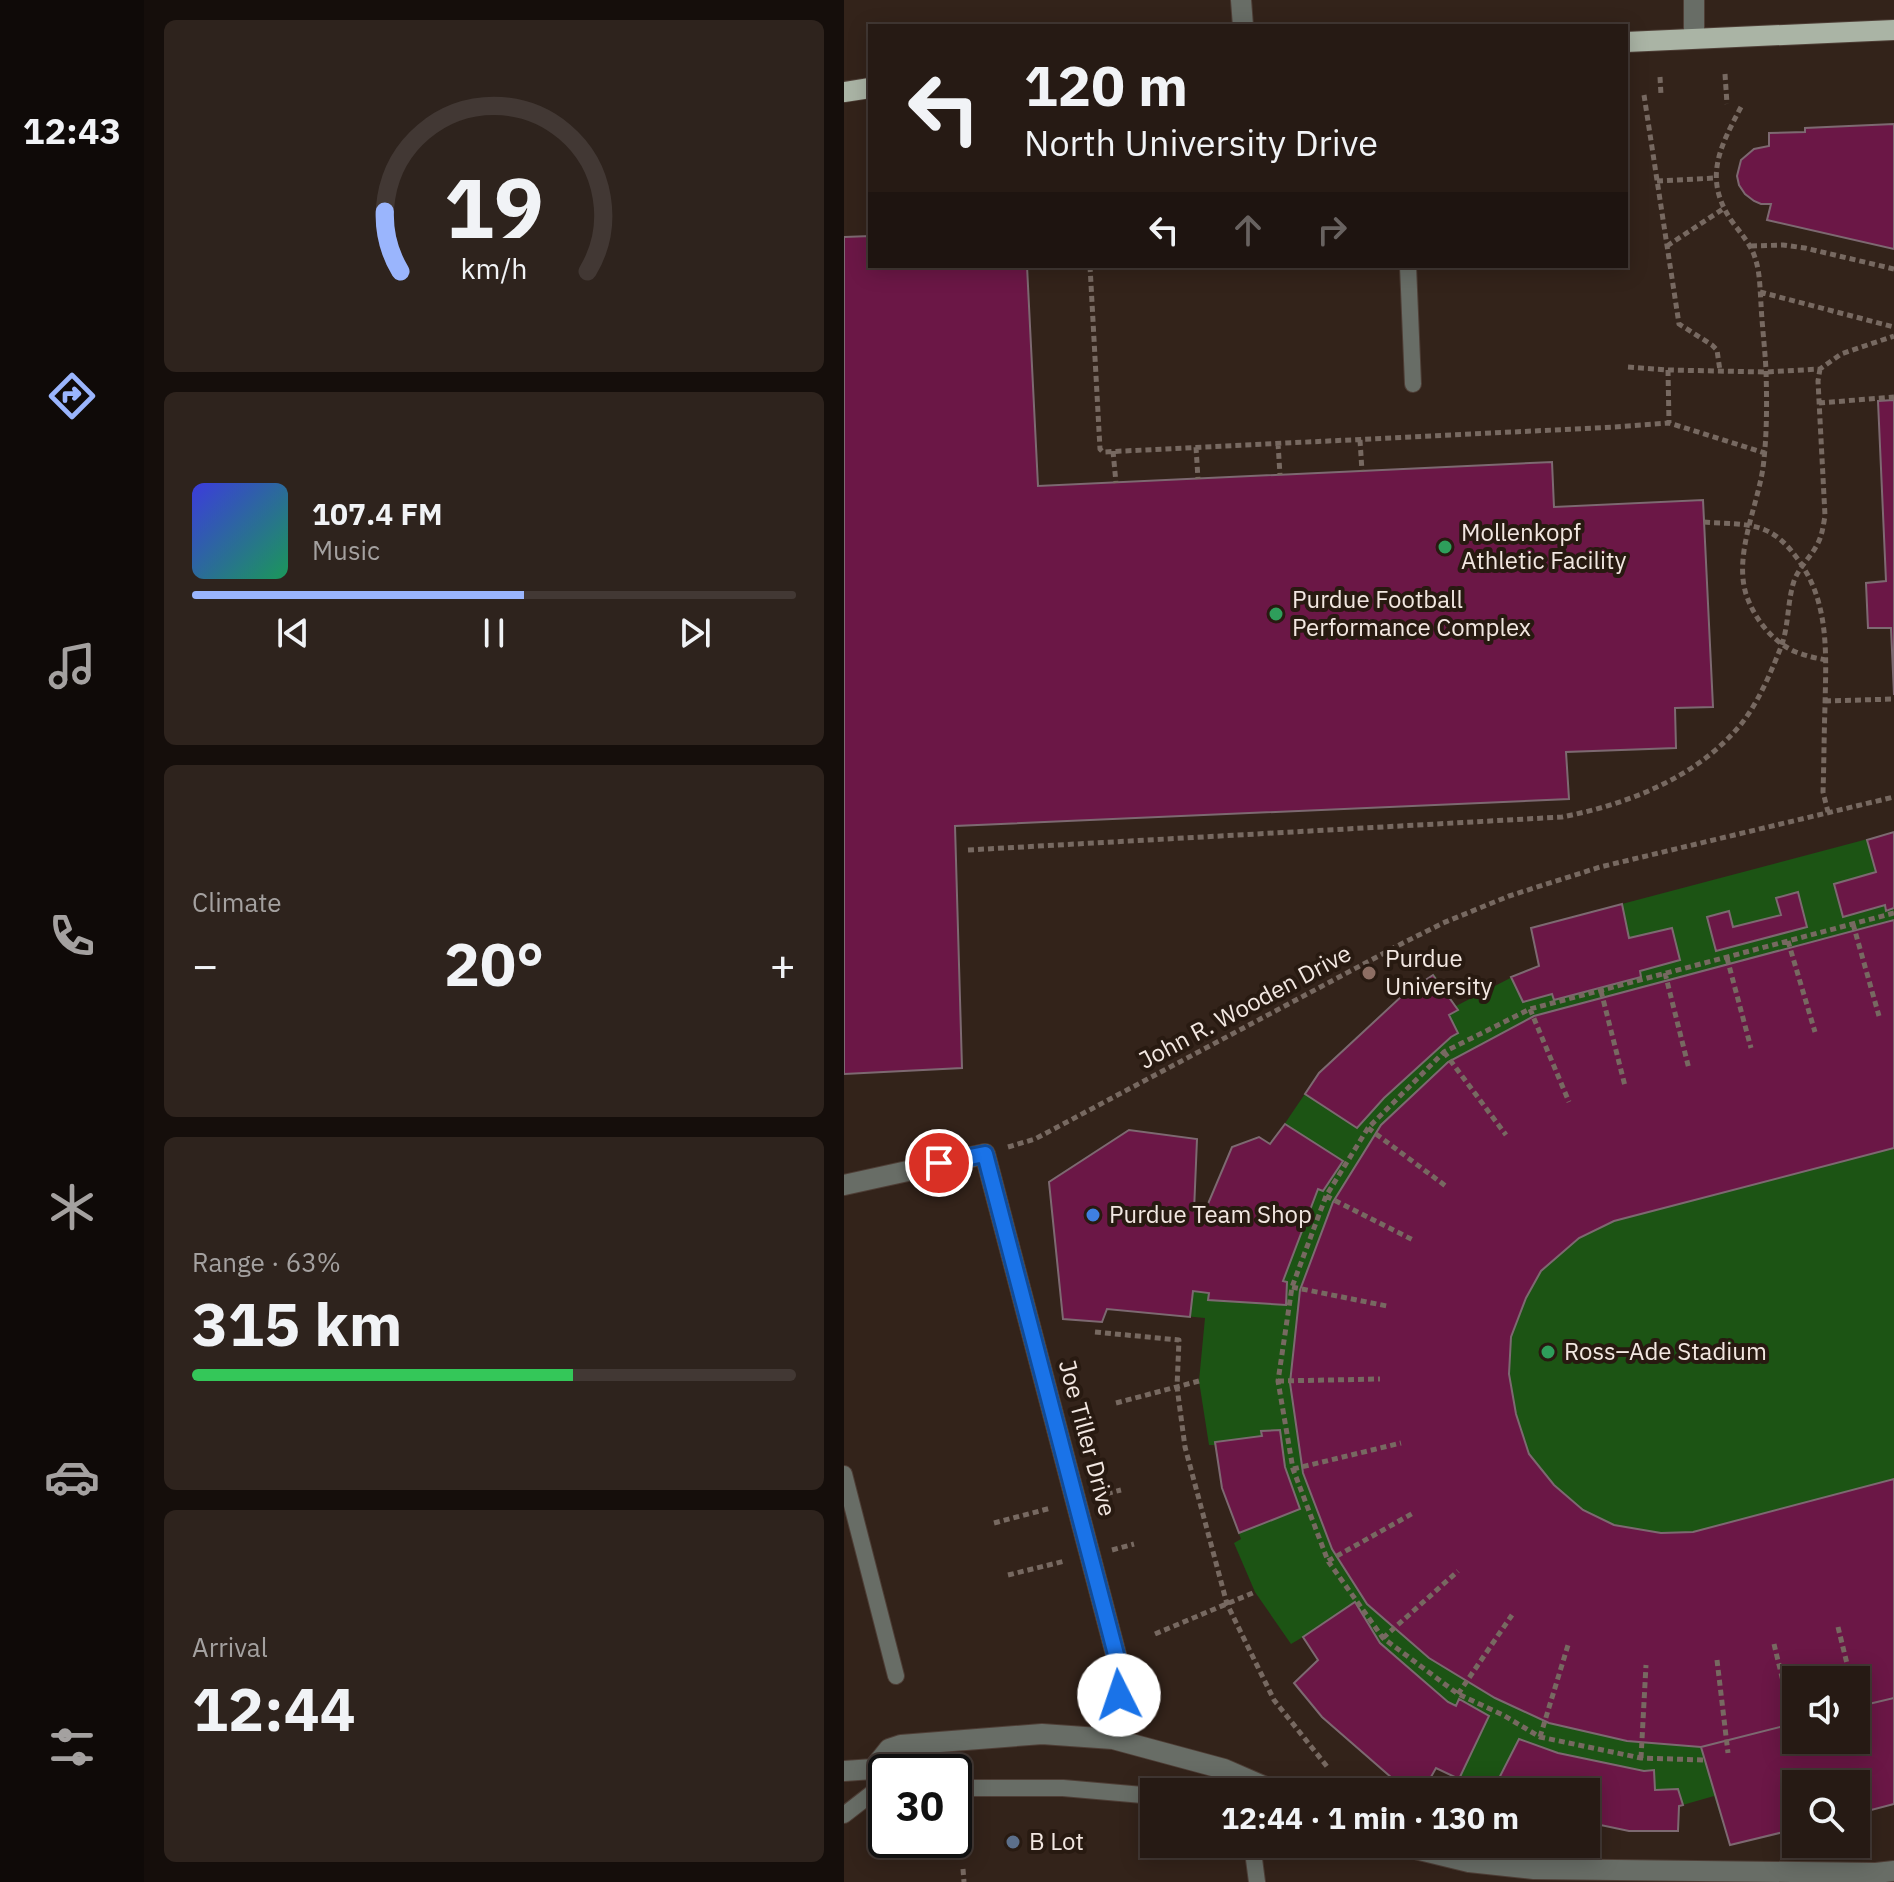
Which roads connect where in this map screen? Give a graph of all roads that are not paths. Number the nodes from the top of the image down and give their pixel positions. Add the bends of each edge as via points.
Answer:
1 (1241, 0) edge
2 (1694, 0) edge
3 (1243, 24) edge
4 (1894, 30) edge
5 (1694, 38) junction
6 (1628, 42) edge
7 (868, 88) edge
8 (844, 92) edge
9 (1408, 268) edge
10 (1413, 384) dead end
11 (844, 1185) edge
12 (844, 1474) edge
13 (896, 1676) dead end
14 (1113, 1739) junction
15 (888, 1754) edge
16 (844, 1771) edge
17 (868, 1776) edge
18 (1245, 1778) edge
19 (972, 1788) edge
20 (868, 1792) edge
21 (1140, 1795) edge
22 (844, 1815) edge
23 (1254, 1858) edge
24 (1451, 1858) edge
25 (1894, 1871) edge
26 (1257, 1882) edge

1 - 3 street
2 - 5 street
4 - 5 main road
5 - 6 main road
7 - 8 main road
9 - 10 lane
11 - 14 street, Joe Tiller Drive via 985,1154 1119,1666
12 - 13 lane
14 - 15 street via 1042,1734 901,1745
14 - 18 street
16 - 17 street
19 - 21 lane
20 - 22 lane
23 - 26 lane
24 - 25 street via 1534,1869

